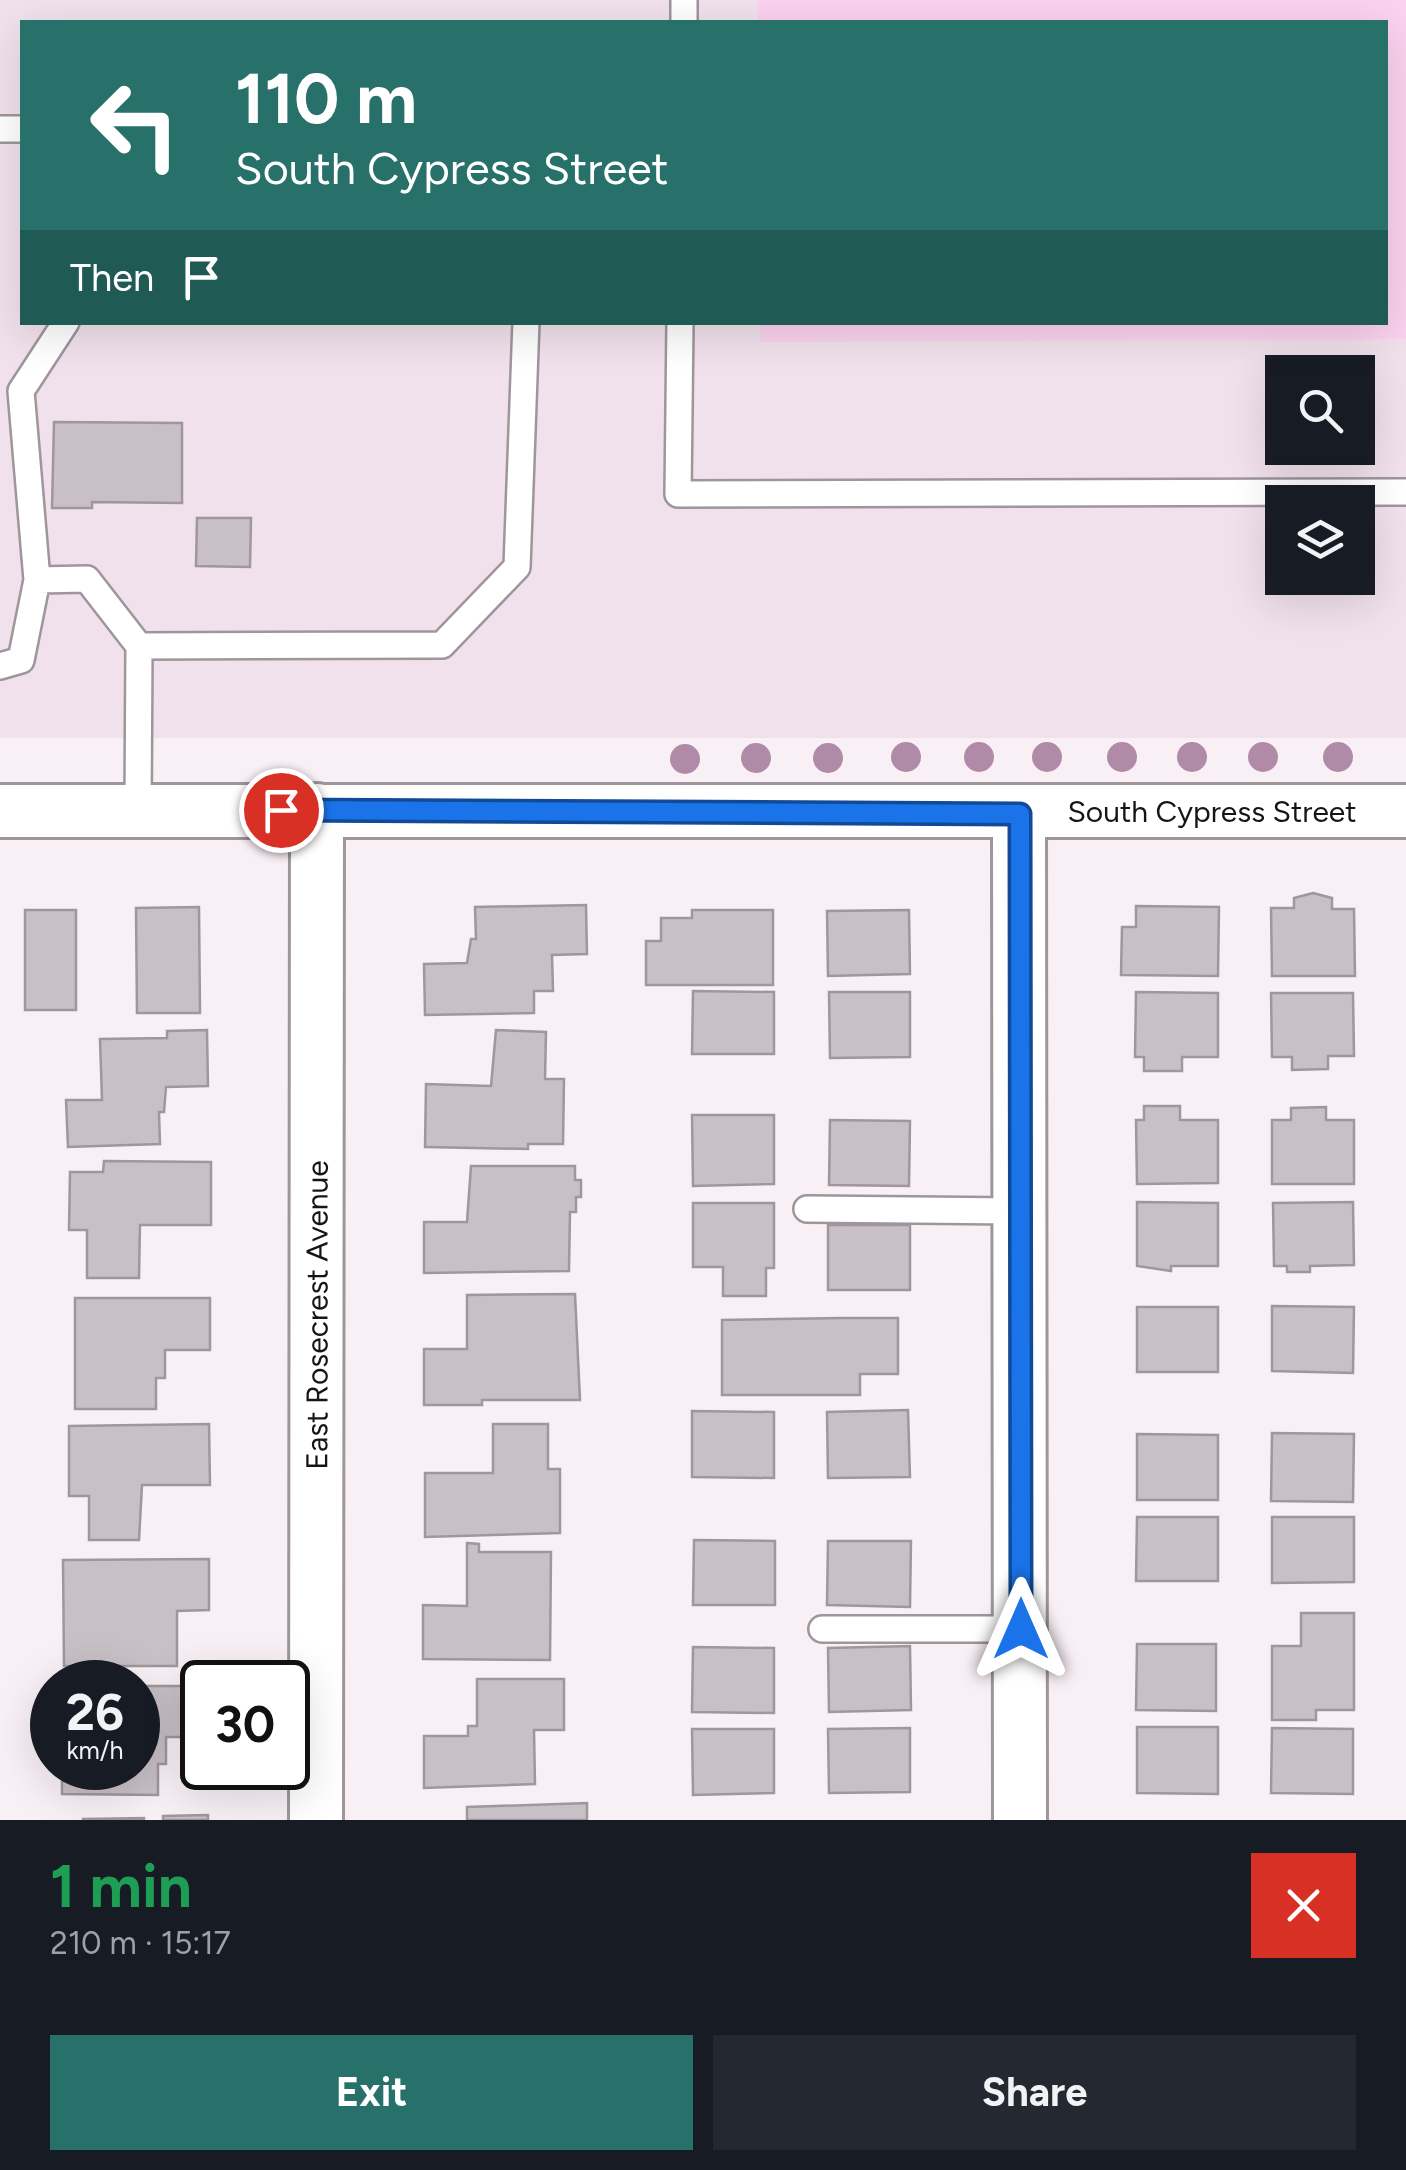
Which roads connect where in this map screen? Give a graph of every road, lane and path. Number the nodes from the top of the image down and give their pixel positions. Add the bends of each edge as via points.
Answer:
1 (64, 325) edge
2 (526, 325) edge
3 (680, 325) edge
4 (1406, 492) edge
5 (37, 580) junction
6 (139, 646) junction
7 (0, 666) edge
8 (138, 810) junction
9 (317, 810) junction
10 (0, 811) edge
11 (1406, 811) edge
12 (1020, 814) junction
13 (807, 1209) dead end
14 (1020, 1211) junction
15 (822, 1629) dead end
16 (1021, 1629) junction
17 (316, 1820) edge
18 (1020, 1820) edge

1 - 5 lane via 21,392
2 - 6 lane via 517,567 442,644
3 - 4 lane via 678,494
5 - 6 lane via 87,579
5 - 7 lane via 21,660
6 - 8 lane
8 - 9 street, South Cypress Street
8 - 10 street, South Cypress Street
9 - 12 street, South Cypress Street
9 - 17 street, East Rosecrest Avenue
11 - 12 street, South Cypress Street
12 - 14 street
13 - 14 lane
14 - 16 street
15 - 16 lane
16 - 18 street

